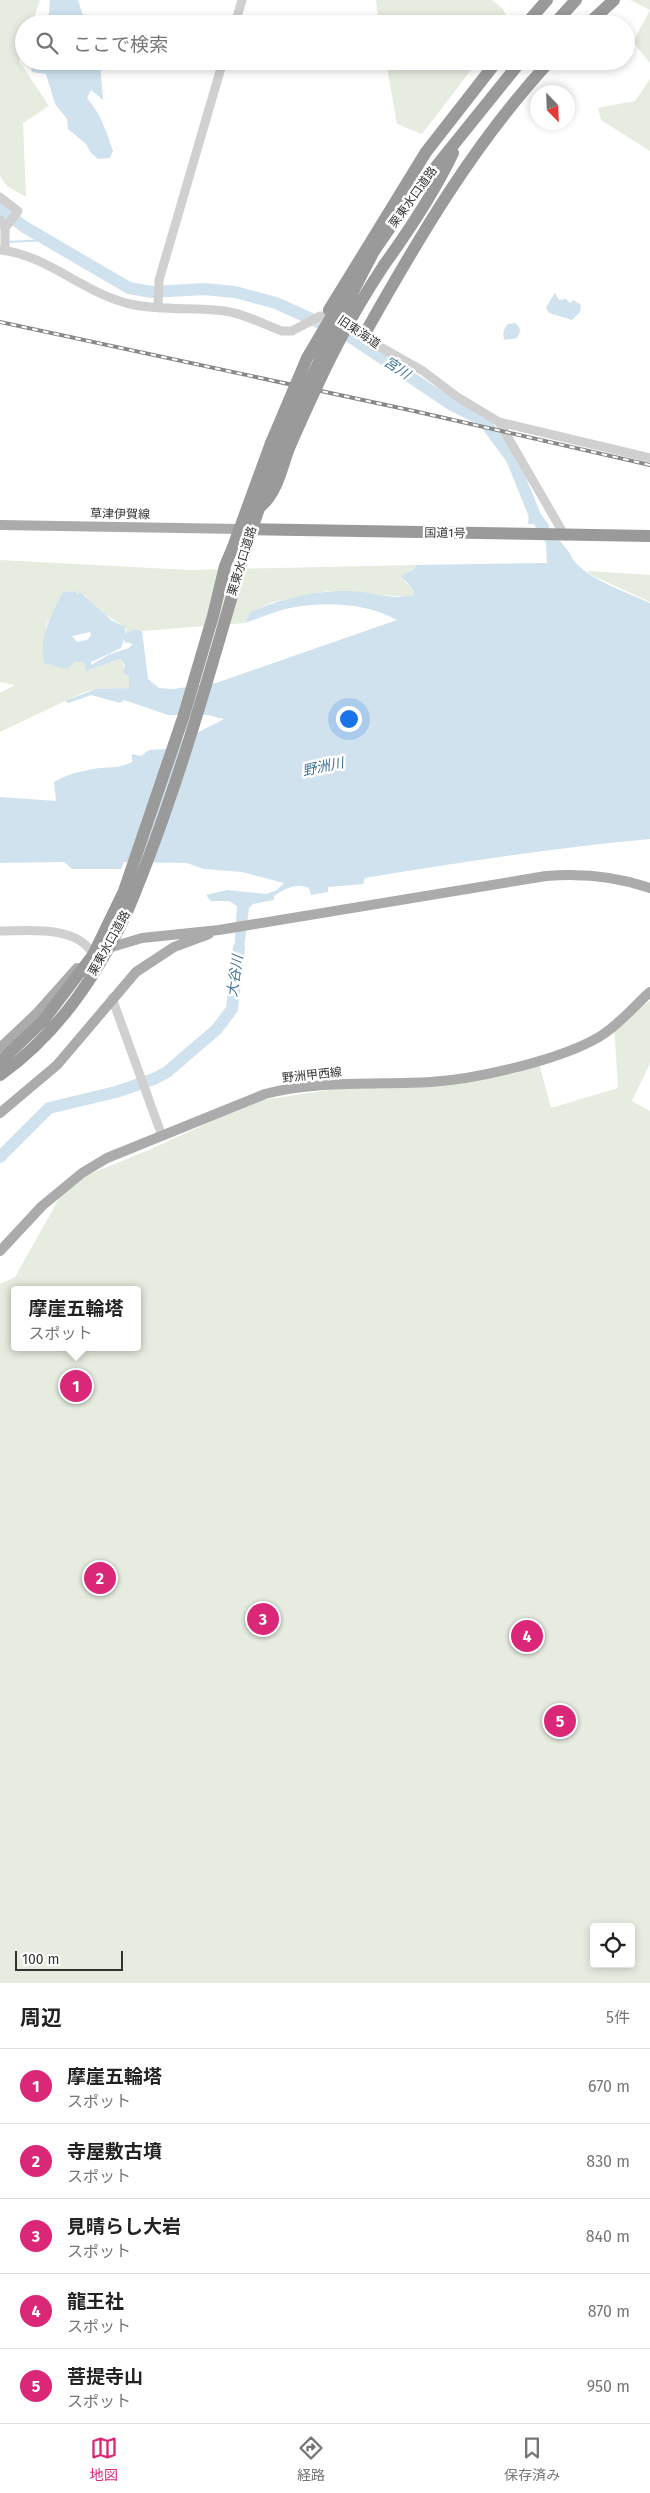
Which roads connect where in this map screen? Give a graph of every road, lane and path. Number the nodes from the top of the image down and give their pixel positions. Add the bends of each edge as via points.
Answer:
1 (242, 0) edge
2 (547, 0) edge
3 (614, 0) edge
4 (574, 2) edge
5 (238, 15) edge
6 (534, 15) edge
7 (562, 15) edge
8 (598, 15) edge
9 (220, 70) edge
10 (490, 70) edge
11 (514, 70) edge
12 (542, 70) edge
13 (462, 132) junction
14 (0, 197) edge
15 (5, 223) edge
16 (3, 250) edge
17 (374, 252) junction
18 (158, 305) junction
19 (322, 316) junction
20 (364, 336) junction
21 (499, 422) junction
22 (650, 458) edge
23 (0, 525) edge
24 (239, 529) junction
25 (562, 536) junction
26 (650, 536) edge
27 (650, 888) edge
28 (0, 930) edge
29 (219, 930) junction
30 (92, 953) junction
31 (650, 992) edge
32 (112, 998) junction
33 (0, 1048) edge
34 (0, 1062) edge
35 (0, 1075) edge
36 (0, 1113) edge
37 (162, 1136) junction
38 (0, 1250) edge

1 - 5 street
2 - 6 highway
3 - 8 highway
4 - 7 highway
9 - 18 street via 159,280
10 - 19 highway via 426,152
11 - 13 highway, 栗東水口道路
12 - 20 highway via 476,152 419,238
13 - 17 highway, 栗東水口道路
13 - 24 highway, bridge via 442,176 355,309 336,344 275,487 267,501
14 - 15 street via 18,211
15 - 16 street
16 - 18 street via 40,261 106,296 130,304
17 - 24 highway, 栗東水口道路, bridge via 319,334 271,444
17 - 35 highway, 栗東水口道路, bridge via 318,360 272,470 169,800 127,912 77,998 32,1048
18 - 19 street via 227,311 282,331 292,331
19 - 20 street, 旧東海道 via 337,316
20 - 21 street, 旧東海道
21 - 22 street, 旧東海道
21 - 25 street
23 - 24 main road, 草津伊賀線
24 - 25 highway, 国道1号
24 - 34 highway, 栗東水口道路, bridge via 225,566 183,718 124,890 92,955 43,1021
25 - 26 highway, 国道1号
27 - 29 main road via 625,879 576,874
28 - 30 street via 62,934 78,940
29 - 30 main road via 142,938
29 - 32 main road via 159,956 136,972
30 - 33 main road
31 - 37 main road, 野洲甲西線 via 600,1036 551,1057 432,1082 291,1087 265,1094
32 - 36 main road via 57,1065
32 - 37 street
37 - 38 main road, 野洲甲西線 via 107,1158 82,1173 42,1206

